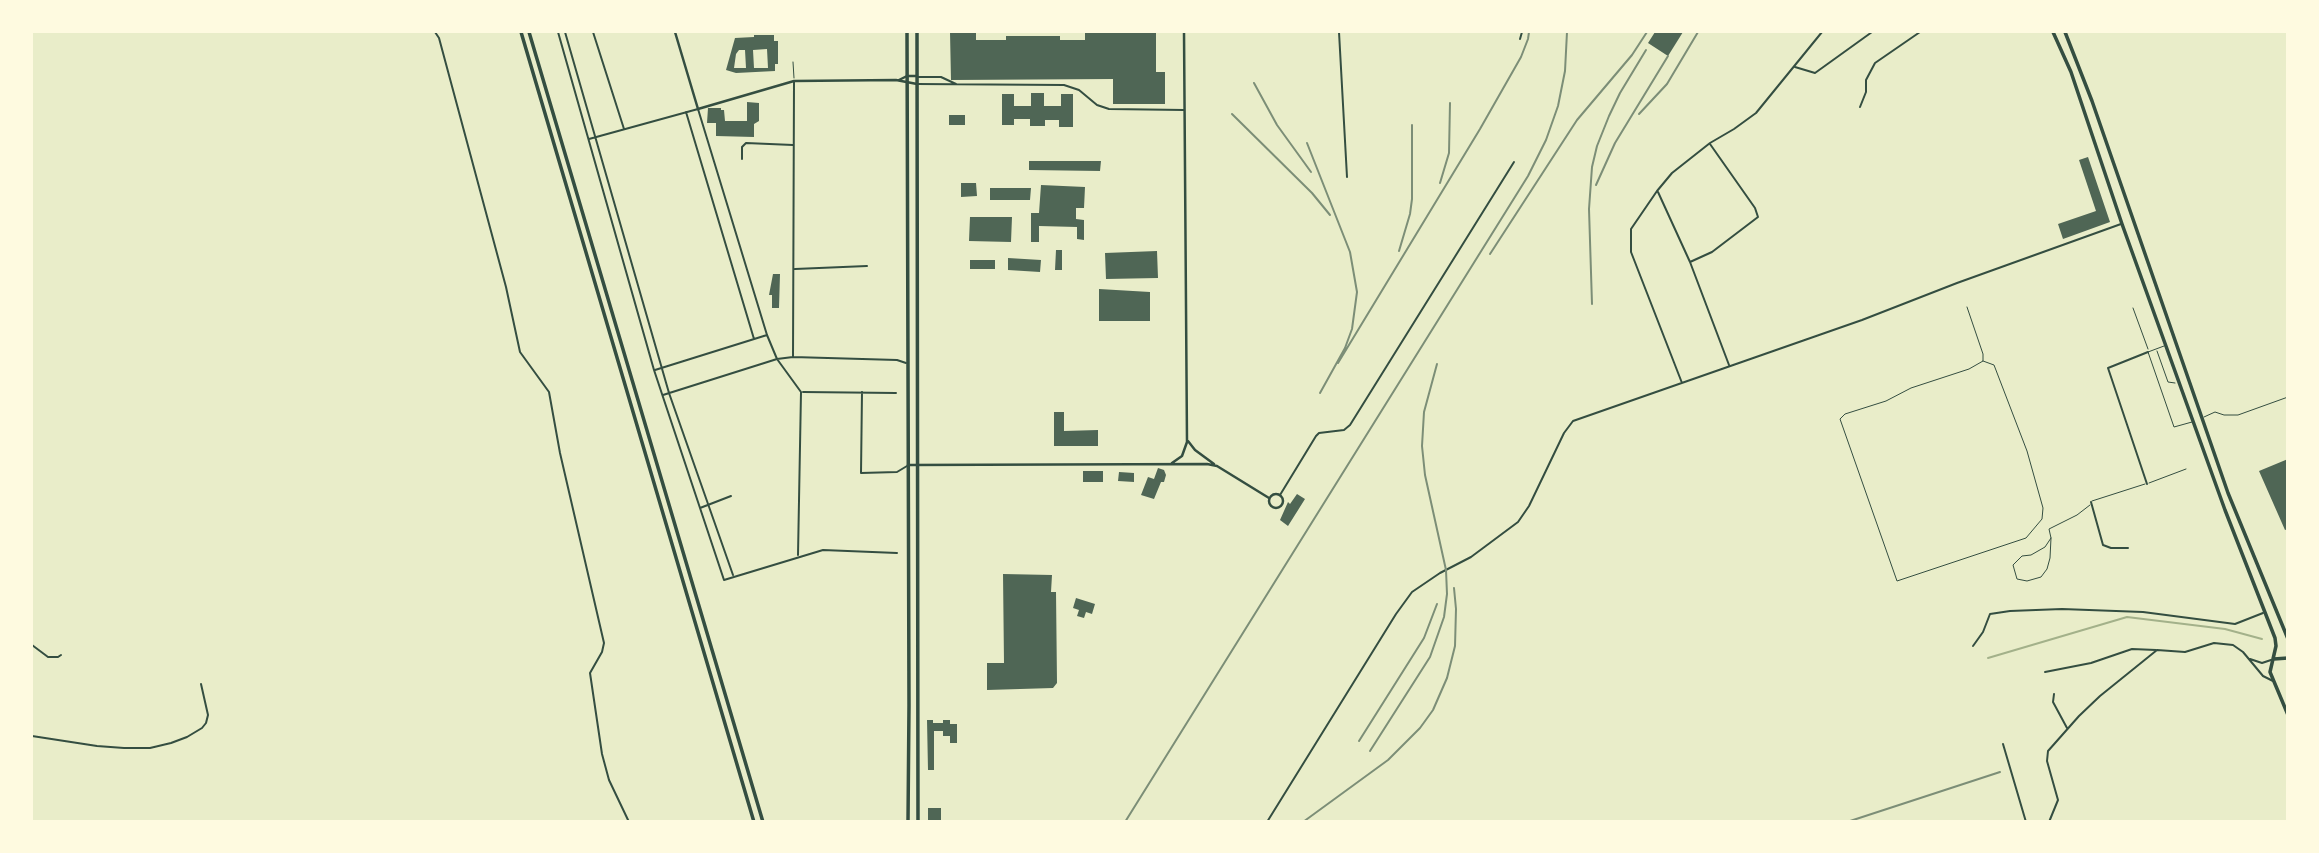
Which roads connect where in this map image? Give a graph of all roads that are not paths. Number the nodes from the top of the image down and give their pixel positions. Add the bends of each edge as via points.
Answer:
1 (435, 32) edge
2 (521, 32) edge
3 (529, 32) edge
4 (558, 32) edge
5 (565, 32) edge
6 (593, 32) edge
7 (674, 32) edge
8 (907, 32) edge
9 (916, 32) edge
10 (1184, 32) edge
11 (1339, 32) edge
12 (1522, 32) edge
13 (1822, 32) edge
14 (1872, 32) edge
15 (1920, 32) edge
16 (2053, 32) edge
17 (2065, 32) edge
18 (1916, 33) edge
19 (1520, 39) dead end
20 (793, 61) dead end
21 (1794, 66) junction
22 (907, 76) junction
23 (916, 76) junction
24 (899, 80) junction
25 (794, 81) junction
26 (908, 84) junction
27 (917, 84) junction
28 (956, 85) junction
29 (1860, 107) dead end
30 (698, 108) junction
31 (1185, 110) junction
32 (686, 112) junction
33 (625, 130) junction
34 (596, 138) junction
35 (589, 139) junction
36 (1710, 143) junction
37 (794, 145) junction
38 (742, 159) dead end
39 (1514, 162) dead end
40 (1347, 177) dead end
41 (1657, 191) junction
42 (2133, 220) junction
43 (2122, 224) junction
44 (2136, 228) junction
45 (2125, 232) junction
46 (1690, 262) junction
47 (867, 266) dead end
48 (794, 269) junction
49 (1968, 307) dead end
50 (2133, 308) dead end
51 (767, 335) junction
52 (754, 339) junction
53 (2166, 345) junction
54 (2156, 349) junction
55 (2148, 352) junction
56 (793, 357) junction
57 (777, 359) junction
58 (1983, 361) junction
59 (907, 364) junction
60 (1729, 366) junction
61 (661, 368) junction
62 (654, 370) junction
63 (2179, 381) junction
64 (1682, 384) junction
65 (801, 392) junction
66 (862, 392) junction
67 (668, 393) junction
68 (896, 393) dead end
69 (663, 395) junction
70 (2287, 397) edge
71 (2202, 418) junction
72 (2193, 421) junction
73 (1187, 437) junction
74 (1172, 463) junction
75 (908, 465) junction
76 (918, 465) junction
77 (1217, 466) junction
78 (2186, 469) dead end
79 (2147, 484) junction
80 (1280, 495) junction
81 (731, 496) dead end
82 (1269, 498) junction
83 (2091, 502) junction
84 (709, 505) junction
85 (700, 509) junction
86 (2051, 538) junction
87 (2128, 548) dead end
88 (897, 553) dead end
89 (798, 556) junction
90 (734, 577) junction
91 (2264, 612) junction
92 (2287, 639) edge
93 (32, 645) edge
94 (1973, 646) dead end
95 (2157, 650) junction
96 (61, 655) dead end
97 (2287, 658) edge
98 (2249, 659) junction
99 (2274, 659) junction
100 (2045, 671) dead end
101 (2273, 681) junction
102 (201, 684) dead end
103 (2054, 694) dead end
104 (909, 705) junction
105 (919, 705) junction
106 (2287, 715) edge
107 (2068, 729) junction
108 (32, 736) edge
109 (2003, 744) dead end
110 (629, 821) edge
111 (754, 821) edge
112 (763, 821) edge
113 (908, 821) edge
114 (918, 821) edge
115 (1267, 821) edge
116 (2026, 821) edge
117 (2049, 821) edge

1 - 110 street via 520,352 549,392 604,643 590,673 602,754
2 - 111 main road
3 - 112 main road
4 - 35 street
5 - 34 street
6 - 33 street
7 - 30 street
8 - 22 main road
9 - 23 main road
10 - 31 street
11 - 40 street
12 - 19 street
13 - 21 street
14 - 21 street via 1815,73
15 - 18 street
16 - 43 main road
17 - 42 main road
18 - 29 street via 1875,63
20 - 25 lane
21 - 36 street via 1756,113
22 - 23 street
22 - 24 street
22 - 26 main road
23 - 27 main road
23 - 28 street via 941,77
24 - 25 street
24 - 26 street
25 - 30 street
25 - 37 street
26 - 27 street
26 - 59 main road
27 - 28 street
27 - 76 main road
28 - 31 street via 1064,85 1109,109
30 - 32 street
30 - 51 street
31 - 73 street
32 - 33 street
32 - 52 street
33 - 34 street
34 - 35 street
34 - 61 street
35 - 62 street
36 - 41 street
36 - 46 street via 1758,217 1712,252
37 - 38 street via 746,143
37 - 48 street
39 - 80 street via 1350,425 1345,430 1319,433
41 - 46 street
41 - 64 street via 1631,229 1631,252
42 - 43 main road
42 - 44 main road
43 - 45 main road
43 - 60 street
44 - 45 main road
44 - 71 main road
45 - 53 main road
46 - 60 street
47 - 48 street
48 - 56 street
49 - 58 lane
50 - 55 lane
51 - 52 street
51 - 57 street
52 - 61 street
53 - 54 lane
53 - 63 main road
54 - 55 lane
54 - 63 lane via 2168,382
55 - 72 lane via 2174,426
55 - 79 street via 2108,368
56 - 57 street
56 - 59 street
57 - 65 street
57 - 67 street
58 - 58 lane via 1994,365 2027,451 2042,519 2026,538 1897,581 1839,419
59 - 75 main road
60 - 64 street
61 - 62 street
61 - 67 street
62 - 69 street
63 - 72 main road
64 - 115 street via 1573,421 1518,522 1412,593
65 - 66 street
65 - 89 street
66 - 68 street
66 - 75 street via 861,473 897,472
67 - 69 street
67 - 84 street
69 - 85 street
70 - 71 lane via 2238,415 2215,412
71 - 92 main road
72 - 91 main road
73 - 74 street via 1184,454
73 - 77 street via 1195,450
74 - 76 street
74 - 77 street
75 - 76 street
75 - 104 main road
76 - 105 main road
77 - 82 street
78 - 79 lane
79 - 83 lane
80 - 82 street
80 - 82 street via 1283,501 1278,508 1269,505
81 - 84 street
83 - 86 lane via 2049,529
83 - 87 street via 2103,545
84 - 85 street
84 - 90 street
85 - 90 street via 724,580
86 - 86 lane via 2045,547 2022,556 2014,565 2017,579 2041,577 2050,558
88 - 89 street via 823,551
89 - 90 street
91 - 94 street via 2235,624 2143,612 2010,611 1990,614
91 - 99 main road via 2276,642
93 - 96 street via 48,657
95 - 98 street via 2185,652 2224,643 2234,645
95 - 100 street via 2132,649 2091,663
95 - 107 street
97 - 99 main road
98 - 99 street via 2262,663
98 - 101 street
99 - 101 main road
101 - 106 main road
102 - 108 street via 206,723 171,743 124,748
103 - 107 street via 2057,712
104 - 105 main road
104 - 113 main road
105 - 114 main road
107 - 117 street via 2048,751 2058,800
109 - 116 street

